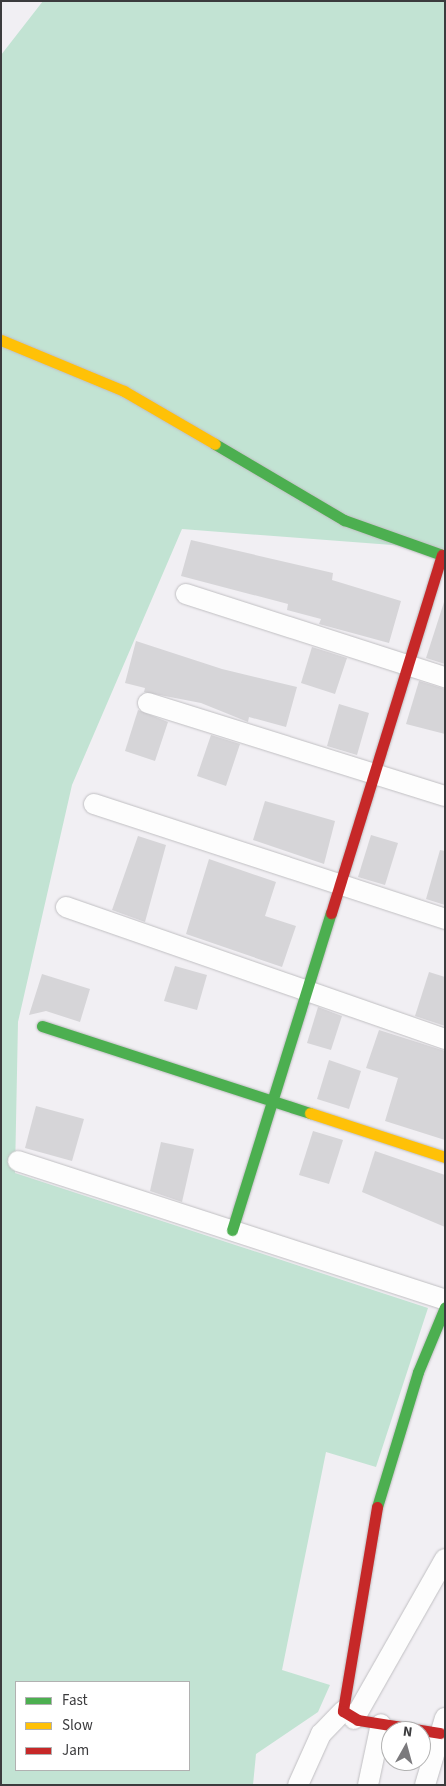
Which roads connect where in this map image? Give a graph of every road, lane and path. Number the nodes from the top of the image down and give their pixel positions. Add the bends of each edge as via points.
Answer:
1 (1, 340) edge
2 (443, 556) edge
3 (186, 594) dead end
4 (408, 665) junction
5 (445, 677) edge
6 (148, 703) dead end
7 (373, 775) junction
8 (445, 796) edge
9 (94, 804) dead end
10 (340, 887) junction
11 (66, 907) dead end
12 (445, 919) edge
13 (306, 992) junction
14 (42, 1026) dead end
15 (445, 1039) edge
16 (273, 1097) junction
17 (445, 1157) edge
18 (18, 1161) dead end
19 (232, 1230) junction
20 (445, 1300) edge
21 (445, 1307) edge
22 (445, 1559) edge
23 (349, 1715) junction
24 (381, 1724) joint
25 (442, 1726) edge
26 (298, 1785) edge
27 (368, 1785) edge
28 (424, 1785) edge

1 - 2 street via 124,391 344,520
2 - 4 street
3 - 4 street
4 - 5 street
4 - 7 street
6 - 7 street
7 - 8 street
7 - 10 street
9 - 10 street
10 - 12 street
10 - 13 street
11 - 13 street
13 - 15 street
13 - 16 street
14 - 16 street
16 - 17 street
16 - 19 street
18 - 19 street
19 - 20 street
21 - 23 street via 418,1372 374,1518
22 - 23 street
23 - 24 street
23 - 26 street via 313,1748
24 - 27 street
25 - 28 street

